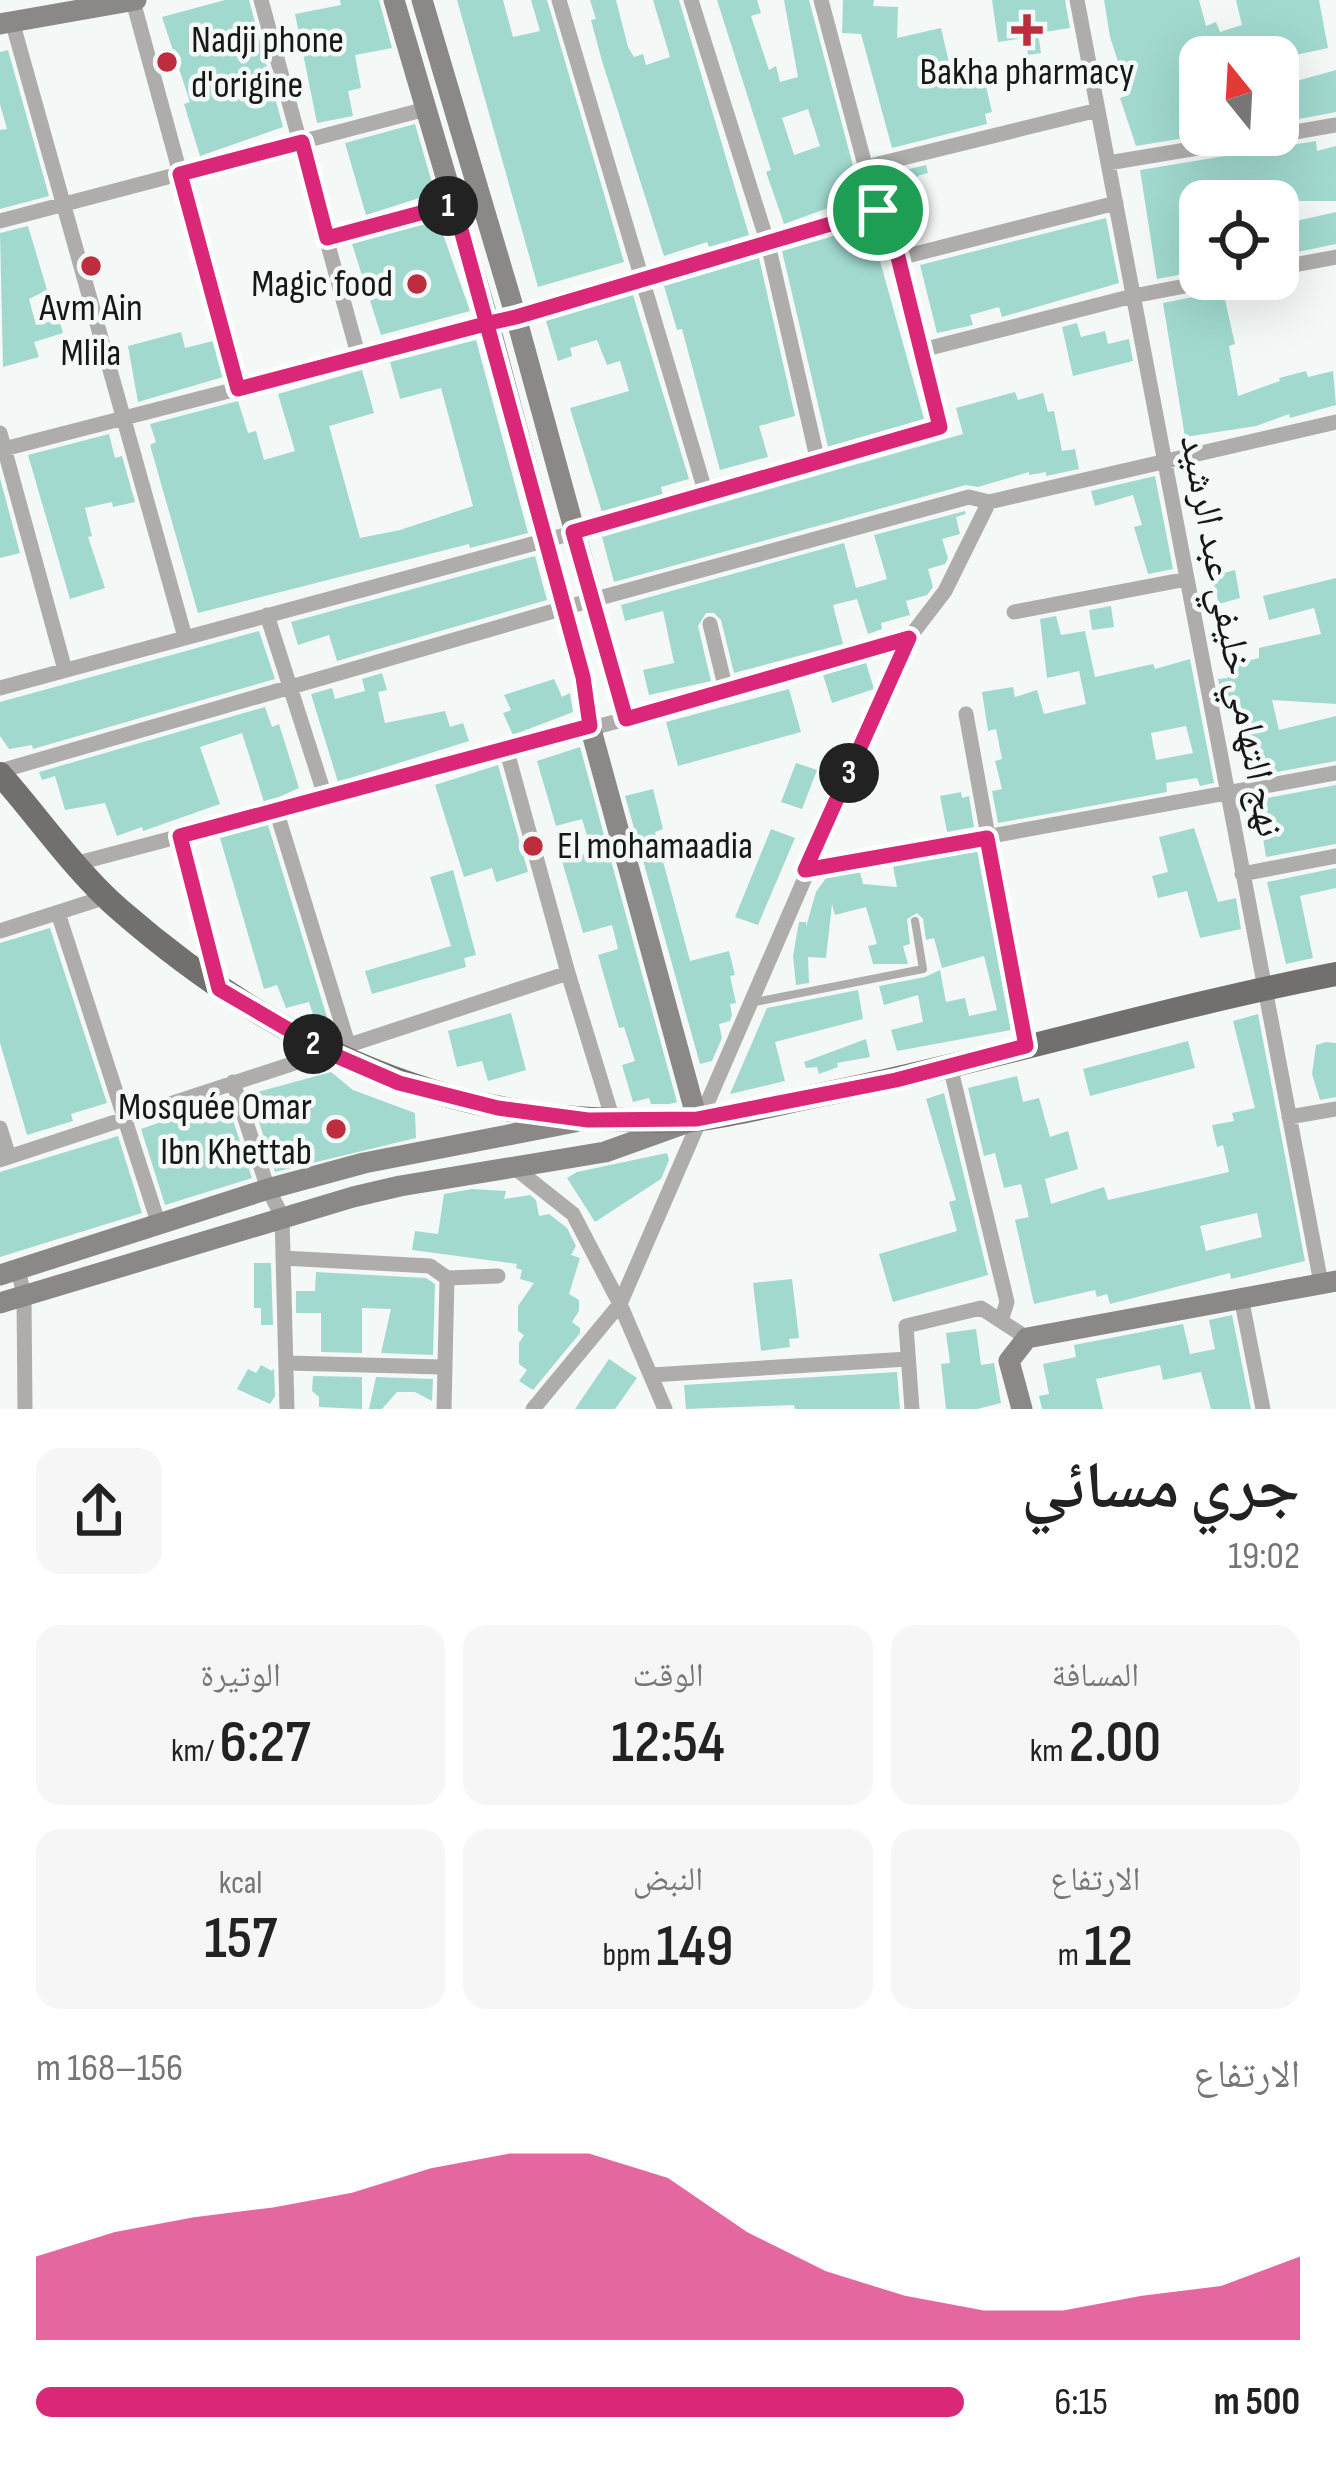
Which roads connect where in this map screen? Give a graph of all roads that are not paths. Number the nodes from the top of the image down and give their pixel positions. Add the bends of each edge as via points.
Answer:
1 (134, 0) edge
2 (261, 0) edge
3 (394, 0) edge
4 (422, 0) edge
5 (560, 0) edge
6 (691, 0) edge
7 (821, 0) edge
8 (1077, 0) edge
9 (73, 5) edge
10 (6, 22) edge
11 (426, 109) junction
12 (1098, 110) junction
13 (1336, 125) edge
14 (1299, 131) edge
15 (302, 142) junction
16 (1179, 152) edge
17 (1108, 164) junction
18 (866, 167) junction
19 (180, 174) junction
20 (480, 196) junction
21 (64, 203) junction
22 (1116, 203) junction
23 (454, 204) junction
24 (878, 210) junction
25 (0, 221) edge
26 (327, 238) junction
27 (768, 244) junction
28 (1336, 256) edge
29 (898, 257) junction
30 (1299, 264) edge
31 (645, 280) junction
32 (1179, 287) edge
33 (1133, 296) junction
34 (516, 317) junction
35 (489, 323) junction
36 (922, 350) junction
37 (359, 358) junction
38 (238, 389) junction
39 (125, 418) junction
40 (1336, 422) edge
41 (2, 444) edge
42 (818, 462) junction
43 (1165, 462) junction
44 (706, 494) junction
45 (988, 502) junction
46 (573, 532) junction
47 (544, 540) junction
48 (1186, 579) junction
49 (592, 600) junction
50 (564, 609) junction
51 (1014, 612) dead end
52 (268, 615) junction
53 (710, 624) dead end
54 (184, 637) junction
55 (909, 638) junction
56 (65, 670) junction
57 (293, 686) junction
58 (0, 688) edge
59 (726, 690) junction
60 (966, 714) dead end
61 (626, 719) junction
62 (590, 726) junction
63 (506, 748) junction
64 (0, 772) edge
65 (1336, 772) edge
66 (1227, 793) junction
67 (325, 796) junction
68 (276, 810) junction
69 (180, 836) junction
70 (987, 838) junction
71 (1336, 856) edge
72 (78, 863) junction
73 (805, 870) junction
74 (1242, 874) junction
75 (106, 897) junction
76 (58, 913) junction
77 (915, 921) dead end
78 (0, 931) edge
79 (568, 974) junction
80 (1336, 974) edge
81 (1264, 988) junction
82 (219, 989) junction
83 (747, 1003) junction
84 (1026, 1046) junction
85 (336, 1047) junction
86 (950, 1066) junction
87 (232, 1082) junction
88 (1336, 1109) edge
89 (1289, 1117) junction
90 (126, 1118) junction
91 (697, 1119) junction
92 (600, 1120) junction
93 (0, 1128) edge
94 (4, 1158) edge
95 (515, 1168) junction
96 (268, 1189) junction
97 (282, 1216) junction
98 (159, 1225) junction
99 (283, 1258) junction
100 (9, 1272) edge
101 (498, 1276) dead end
102 (447, 1278) junction
103 (1328, 1282) edge
104 (24, 1296) junction
105 (1241, 1297) junction
106 (0, 1304) edge
107 (620, 1304) junction
108 (1001, 1321) junction
109 (1027, 1338) junction
110 (908, 1359) junction
111 (286, 1363) junction
112 (442, 1367) junction
113 (651, 1375) junction
114 (658, 1393) junction
115 (1021, 1406) edge
116 (25, 1409) edge
117 (287, 1409) edge
118 (444, 1409) edge
119 (533, 1409) edge
120 (645, 1409) edge
121 (665, 1409) edge
122 (912, 1409) edge
123 (1262, 1409) edge

1 - 9 street
1 - 19 street
2 - 15 street
3 - 11 street
4 - 20 street
5 - 31 street
6 - 27 street
7 - 18 street
8 - 12 street, نهج التهامي خليفي عبد الرشيد
9 - 10 street
10 - 21 street
11 - 15 street
11 - 23 street
12 - 17 street, نهج التهامي خليفي عبد الرشيد
12 - 18 street
13 - 14 street
15 - 19 street
15 - 26 street
16 - 17 street
17 - 22 street, نهج التهامي خليفي عبد الرشيد
18 - 24 street
19 - 21 street
19 - 38 street
20 - 23 street
20 - 34 street
21 - 25 street
21 - 39 street
22 - 29 street
22 - 33 street, نهج التهامي خليفي عبد الرشيد
23 - 26 street
23 - 35 street
24 - 27 street
24 - 29 street
26 - 37 street
27 - 31 street
27 - 42 street
28 - 30 street
29 - 36 street
31 - 34 street
31 - 44 street
32 - 33 street
33 - 36 street
33 - 43 street, نهج التهامي خليفي عبد الرشيد
34 - 35 street
34 - 46 street
35 - 37 street
35 - 47 street
36 - 42 street via 940,427
37 - 38 street
38 - 39 street
39 - 41 street
39 - 54 street
40 - 43 street
41 - 56 street
42 - 44 street
43 - 45 street
43 - 48 street, نهج التهامي خليفي عبد الرشيد
44 - 46 street
45 - 49 street via 969,497
45 - 55 street via 945,591
46 - 47 street
46 - 49 street
47 - 50 street
47 - 52 street
48 - 51 street
48 - 66 street, نهج التهامي خليفي عبد الرشيد
49 - 50 street
49 - 61 street
50 - 57 street
50 - 62 street
52 - 54 street
52 - 57 street
53 - 59 street
54 - 56 street
55 - 59 street
55 - 73 street
56 - 58 street
57 - 64 street
57 - 67 street
59 - 61 street
60 - 70 street
61 - 62 street
62 - 63 street
62 - 91 street
63 - 67 street
63 - 79 street
64 - 72 main road
65 - 66 street
66 - 70 street
66 - 74 street, نهج التهامي خليفي عبد الرشيد
67 - 68 street
68 - 69 street
68 - 85 street
69 - 72 street
69 - 82 lane
70 - 73 street
70 - 84 street
71 - 74 street
72 - 75 main road
73 - 83 street
74 - 81 street, نهج التهامي خليفي عبد الرشيد
75 - 76 street
75 - 82 main road
76 - 78 street
76 - 90 street
77 - 83 lane via 923,970
79 - 85 street
79 - 92 street
80 - 81 main road
81 - 84 main road
81 - 89 street, نهج التهامي خليفي عبد الرشيد
82 - 85 main road
83 - 91 street
84 - 86 main road
85 - 87 street
85 - 92 main road via 399,1083 498,1108
86 - 91 main road
86 - 108 street via 1007,1302
87 - 90 street
87 - 96 street
88 - 89 street
89 - 103 street, نهج التهامي خليفي عبد الرشيد
90 - 94 street
90 - 98 street
91 - 92 main road
91 - 95 street via 605,1152
91 - 107 street
92 - 96 street
93 - 94 street
95 - 97 street
95 - 107 street via 573,1214
96 - 97 street
96 - 98 street
97 - 99 street
97 - 104 street
98 - 100 street
99 - 102 street via 430,1265
99 - 111 street
100 - 104 street
101 - 102 street
102 - 112 street
103 - 105 street
104 - 106 street
104 - 116 street
105 - 109 street
105 - 123 street
107 - 113 street
107 - 119 street
108 - 109 street
108 - 110 street via 981,1308 906,1326
109 - 115 street via 1009,1361
110 - 113 street
110 - 122 street
111 - 112 street
111 - 117 street
112 - 118 street
113 - 114 street
114 - 120 street
114 - 121 street

